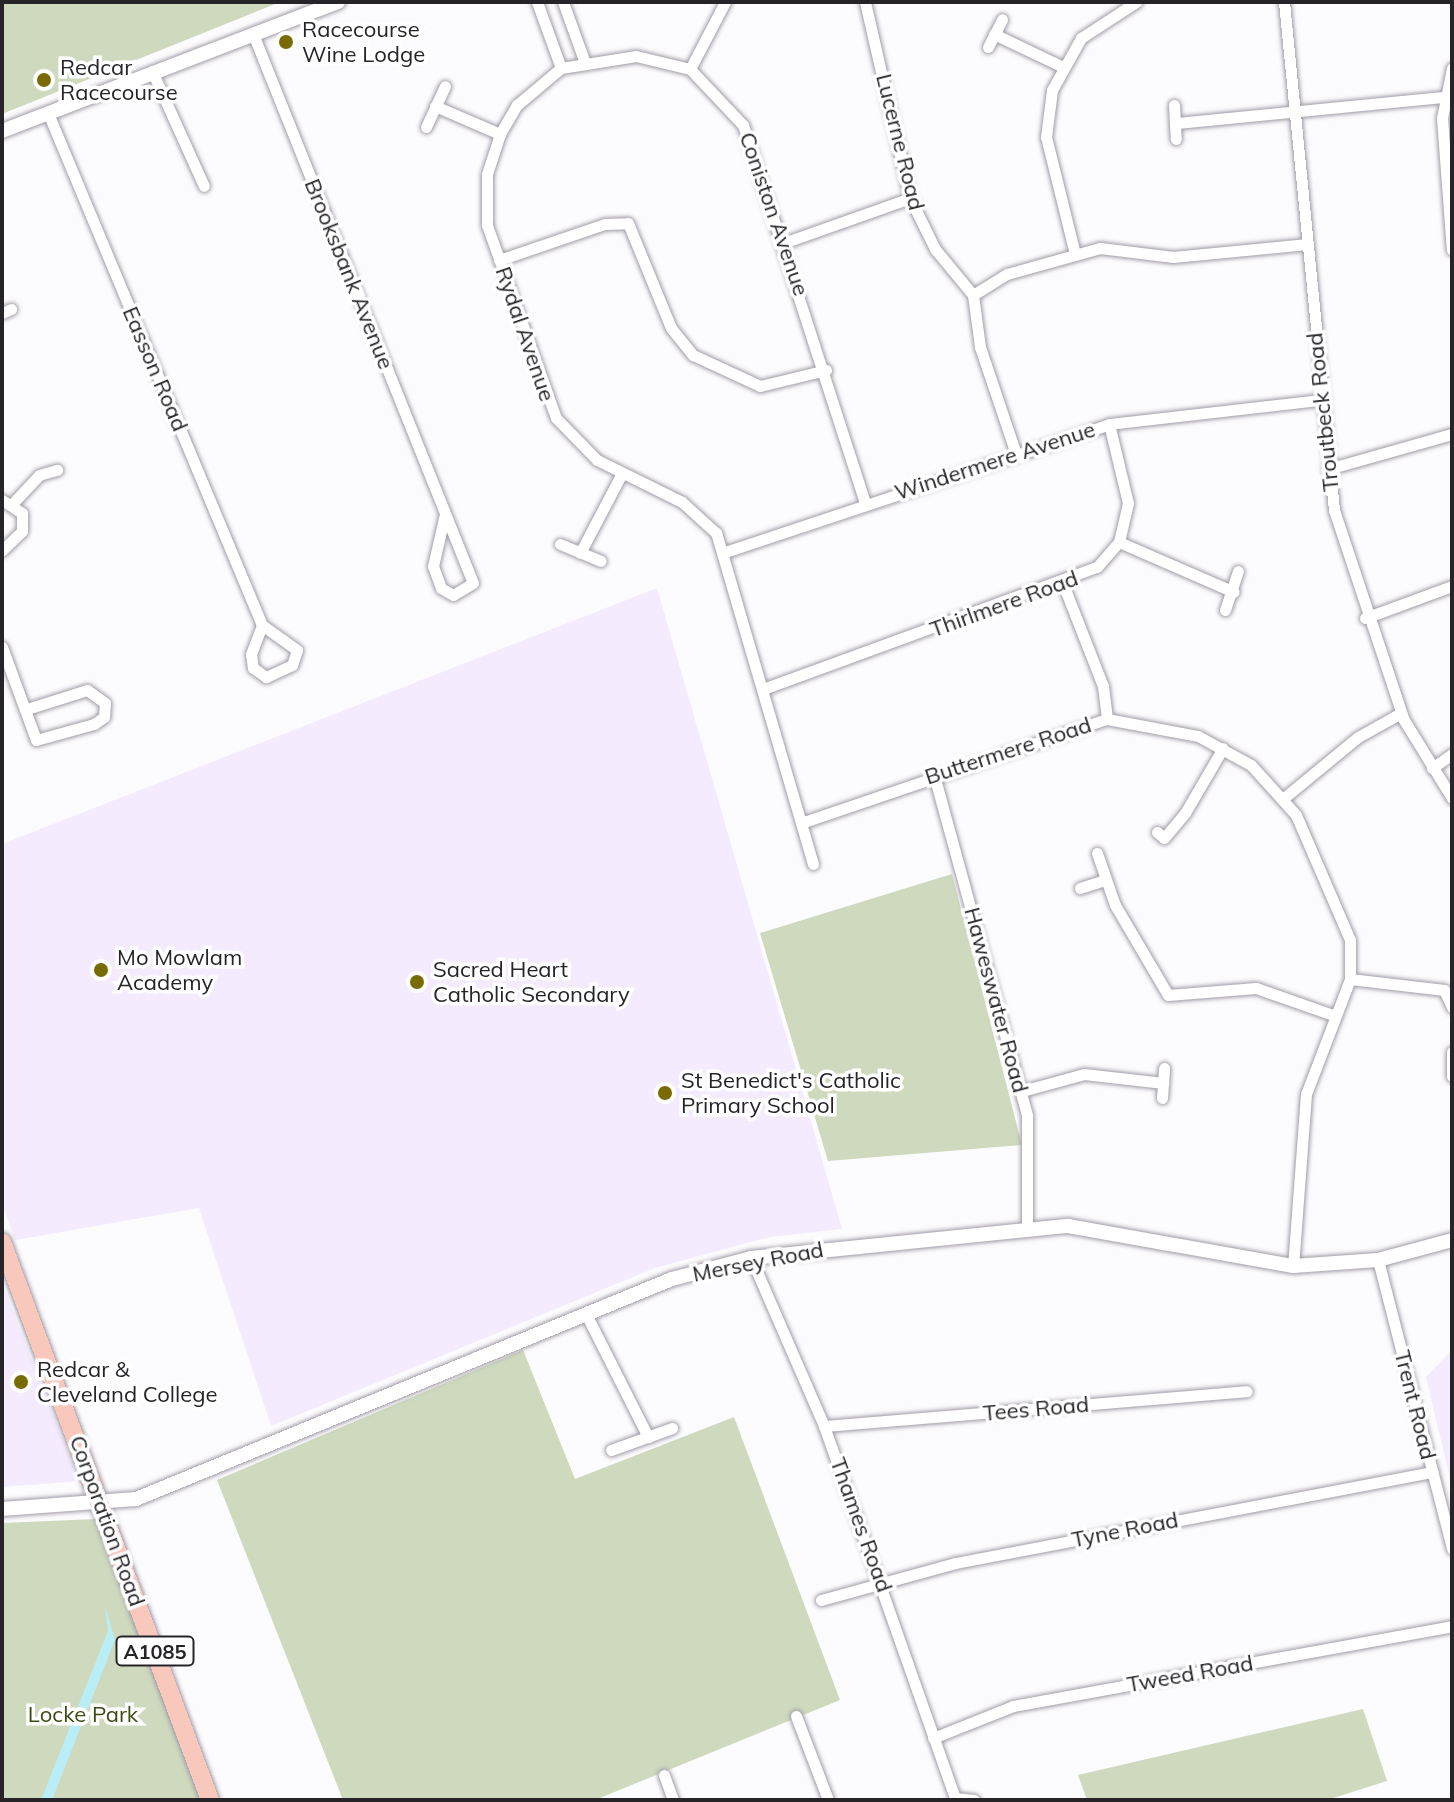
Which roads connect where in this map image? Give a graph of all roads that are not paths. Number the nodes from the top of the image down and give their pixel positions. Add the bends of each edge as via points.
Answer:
1 (338, 2) edge
2 (537, 2) edge
3 (563, 2) edge
4 (725, 2) edge
5 (865, 2) edge
6 (1136, 2) edge
7 (1284, 2) edge
8 (1002, 19) dead end
9 (253, 34) junction
10 (994, 34) junction
11 (988, 47) dead end
12 (584, 60) junction
13 (1061, 66) junction
14 (561, 68) junction
15 (1452, 68) edge
16 (690, 69) junction
17 (152, 71) junction
18 (445, 86) dead end
19 (1443, 97) junction
20 (1174, 105) dead end
21 (435, 106) junction
22 (1294, 111) junction
23 (48, 113) junction
24 (1177, 123) junction
25 (426, 127) dead end
26 (2, 131) edge
27 (500, 134) junction
28 (1176, 139) dead end
29 (204, 186) dead end
30 (910, 198) junction
31 (786, 242) junction
32 (1307, 244) junction
33 (1452, 250) edge
34 (1075, 254) junction
35 (499, 260) junction
36 (973, 295) junction
37 (826, 370) junction
38 (1320, 400) junction
39 (1109, 424) junction
40 (1452, 434) edge
41 (1015, 451) junction
42 (1328, 469) junction
43 (57, 470) dead end
44 (621, 475) junction
45 (8, 502) edge
46 (865, 503) junction
47 (445, 514) junction
48 (1119, 542) junction
49 (560, 544) dead end
50 (2, 550) edge
51 (725, 552) junction
52 (580, 553) junction
53 (601, 561) dead end
54 (1238, 571) dead end
55 (1063, 584) junction
56 (1452, 586) edge
57 (1234, 592) junction
58 (1225, 610) dead end
59 (1365, 618) junction
60 (262, 625) junction
61 (2, 647) edge
62 (763, 689) junction
63 (27, 709) junction
64 (1401, 713) junction
65 (1107, 719) junction
66 (1223, 748) junction
67 (1452, 754) edge
68 (1432, 768) junction
69 (934, 775) junction
70 (1285, 797) junction
71 (1452, 798) edge
72 (801, 823) junction
73 (1157, 832) dead end
74 (1097, 853) dead end
75 (813, 864) dead end
76 (1105, 880) junction
77 (1080, 888) dead end
78 (1350, 979) junction
79 (1452, 1007) edge
80 (1333, 1015) junction
81 (1452, 1052) edge
82 (1164, 1068) dead end
83 (1452, 1076) edge
84 (1163, 1083) junction
85 (1022, 1091) junction
86 (1162, 1098) dead end
87 (1027, 1229) junction
88 (1452, 1240) edge
89 (2, 1242) edge
90 (751, 1258) junction
91 (1378, 1260) junction
92 (1293, 1266) junction
93 (586, 1314) junction
94 (1247, 1391) dead end
95 (824, 1426) junction
96 (672, 1428) dead end
97 (648, 1437) junction
98 (611, 1450) dead end
99 (1432, 1472) junction
100 (100, 1502) junction
101 (2, 1509) edge
102 (1452, 1549) edge
103 (883, 1582) junction
104 (821, 1600) dead end
105 (1452, 1626) edge
106 (796, 1716) dead end
107 (933, 1738) junction
108 (664, 1775) dead end
109 (956, 1799) edge
110 (210, 1800) edge
111 (673, 1800) edge
112 (828, 1800) edge
113 (974, 1800) edge

1 - 9 street
2 - 14 street
3 - 12 street
4 - 16 street
5 - 30 street, Lucerne Road
6 - 13 street via 1095,25
7 - 22 street, Troutbeck Road
8 - 10 street
9 - 17 street
9 - 47 street, Brooksbank Avenue
10 - 11 street
10 - 13 street
12 - 14 street
12 - 16 street via 636,56
13 - 34 street via 1046,137
14 - 27 street, Rydal Avenue via 517,105
15 - 19 street
16 - 31 street, Coniston Avenue via 743,125
17 - 23 street
17 - 29 street
18 - 21 street
19 - 22 street
19 - 33 street
20 - 24 street
21 - 25 street
21 - 27 street
22 - 24 street
22 - 32 street, Troutbeck Road
23 - 26 street
23 - 60 street, Easson Road
24 - 28 street
27 - 35 street, Rydal Avenue via 485,200
30 - 31 street
30 - 36 street, Lucerne Road via 935,249
31 - 37 street, Coniston Avenue
32 - 34 street via 1187,257 1123,247
32 - 38 street, Troutbeck Road
34 - 36 street via 1007,274
35 - 37 street via 605,224 628,223 671,328 693,355 760,386
35 - 44 street, Rydal Avenue via 556,418 574,442
36 - 41 street via 977,337
37 - 46 street, Coniston Avenue
38 - 39 street, Windermere Avenue
38 - 42 street, Troutbeck Road
39 - 41 street, Windermere Avenue
39 - 48 street via 1128,503
40 - 42 street
41 - 46 street, Windermere Avenue
42 - 59 street, Troutbeck Road
43 - 45 street via 39,475
44 - 51 street, Rydal Avenue via 702,516
44 - 52 street
45 - 50 street via 22,531
46 - 51 street, Windermere Avenue
47 - 47 street, Brooksbank Avenue via 473,583 453,595 441,588 433,566
48 - 55 street, Thirlmere Road via 1097,567
48 - 57 street
49 - 52 street
51 - 62 street, Rydal Avenue
52 - 53 street
54 - 57 street
55 - 62 street, Thirlmere Road
55 - 65 street via 1103,686
56 - 59 street
57 - 58 street
59 - 64 street, Troutbeck Road
60 - 60 street via 297,650 292,665 266,677 253,668 251,654
61 - 63 street
62 - 72 street, Rydal Avenue
63 - 63 street via 36,740 48,741 94,724 104,717 105,703 87,690
64 - 68 street, Troutbeck Road
64 - 70 street via 1358,737
65 - 66 street, Buttermere Road via 1174,729
65 - 69 street, Buttermere Road
66 - 70 street, Buttermere Road
66 - 73 street via 1185,813 1164,838
67 - 68 street
68 - 71 street, Troutbeck Road
69 - 72 street, Buttermere Road
69 - 85 street, Haweswater Road
70 - 78 street, Buttermere Road via 1344,922
72 - 75 street, Rydal Avenue
74 - 76 street
76 - 77 street
76 - 80 street via 1159,987 1168,995 1206,996 1256,988
78 - 79 street via 1444,990
78 - 80 street
80 - 92 street via 1298,1143
81 - 83 street
82 - 84 street
84 - 85 street via 1084,1074
84 - 86 street
85 - 87 street, Haweswater Road via 1031,1161
87 - 90 street, Mersey Road
87 - 92 street, Mersey Road via 1097,1227 1231,1259
88 - 91 street, Mersey Road
89 - 100 main road, Corporation Road / A1085
90 - 93 street, Mersey Road
90 - 95 street, Thames Road
91 - 92 street, Mersey Road
91 - 99 street, Trent Road
93 - 97 street
93 - 100 street, Mersey Road via 136,1499
94 - 95 street, Tees Road
95 - 103 street, Thames Road
96 - 97 street
97 - 98 street
99 - 102 street, Trent Road
99 - 103 street, Tyne Road
100 - 101 street, Mersey Road
100 - 110 main road, Corporation Road / A1085
103 - 104 street, Tyne Road
103 - 107 street, Thames Road
105 - 107 street, Tweed Road via 1013,1706
106 - 112 street
107 - 109 street, Thames Road
108 - 111 street
109 - 113 street, Thames Road

